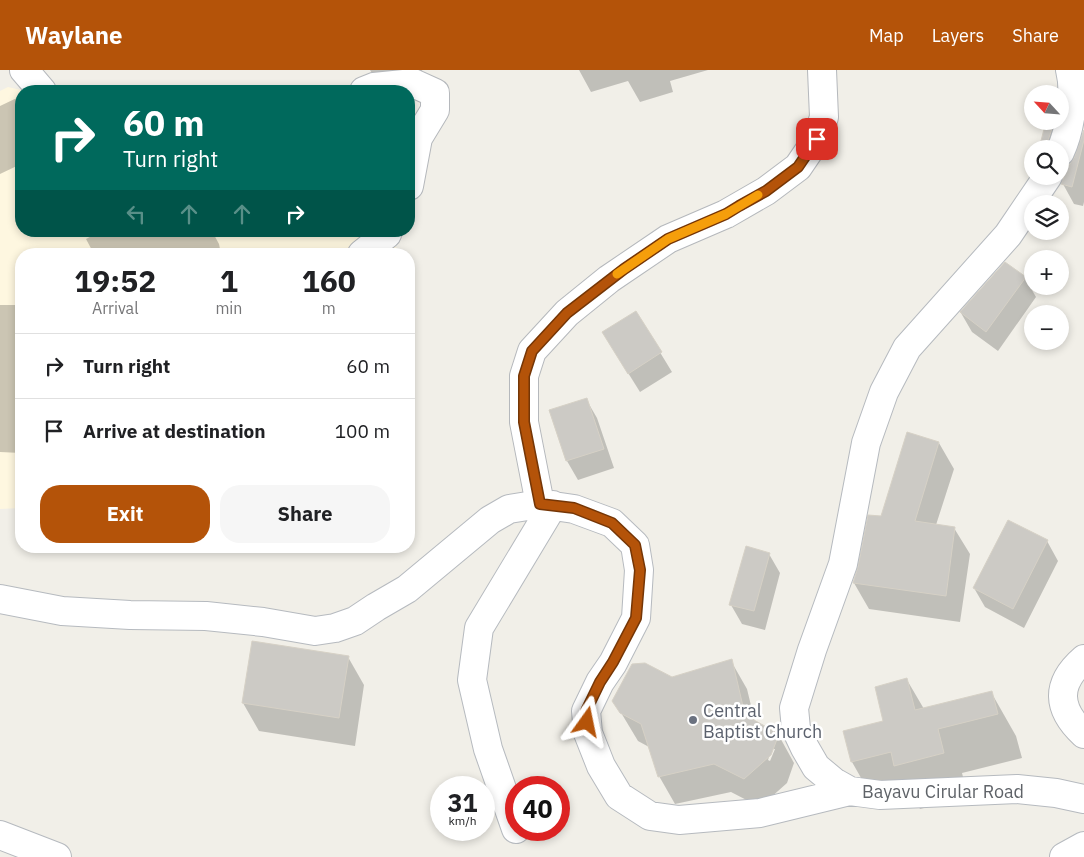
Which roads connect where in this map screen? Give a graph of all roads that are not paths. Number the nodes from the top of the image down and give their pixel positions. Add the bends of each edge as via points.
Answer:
1 (24, 70) edge
2 (822, 70) edge
3 (1070, 70) edge
4 (37, 85) edge
5 (394, 85) edge
6 (1065, 140) edge
7 (415, 154) edge
8 (1042, 185) edge
9 (383, 237) edge
10 (370, 248) edge
11 (547, 505) junction
12 (0, 599) edge
13 (1084, 659) edge
14 (1084, 734) edge
15 (850, 792) junction
16 (505, 797) edge
17 (1084, 799) edge
18 (0, 835) edge
19 (1084, 846) edge
20 (57, 857) edge
21 (1064, 857) edge

1 - 4 street
2 - 11 street via 824,117 817,139 798,167 734,210 668,239 624,269 567,313 532,351 524,376 524,422
3 - 6 street via 1073,82
5 - 7 street via 413,83 435,93 435,110 418,138
8 - 15 street, Bayavu Cirular Road via 1008,235 907,348 884,392 866,443 843,564 794,708 796,729 816,767
9 - 10 street
11 - 12 street via 508,509 490,520 407,590 356,621 335,628 315,631 206,616 62,611
11 - 15 street via 574,508 612,523 635,545 640,570 636,618 586,711 588,733 601,766 619,796 650,816 679,820 760,813
11 - 16 street via 479,628 472,680 488,749
13 - 14 street via 1070,673 1062,699 1066,713
15 - 17 street, Bayavu Cirular Road via 880,795 1017,789
18 - 20 street
19 - 21 street

